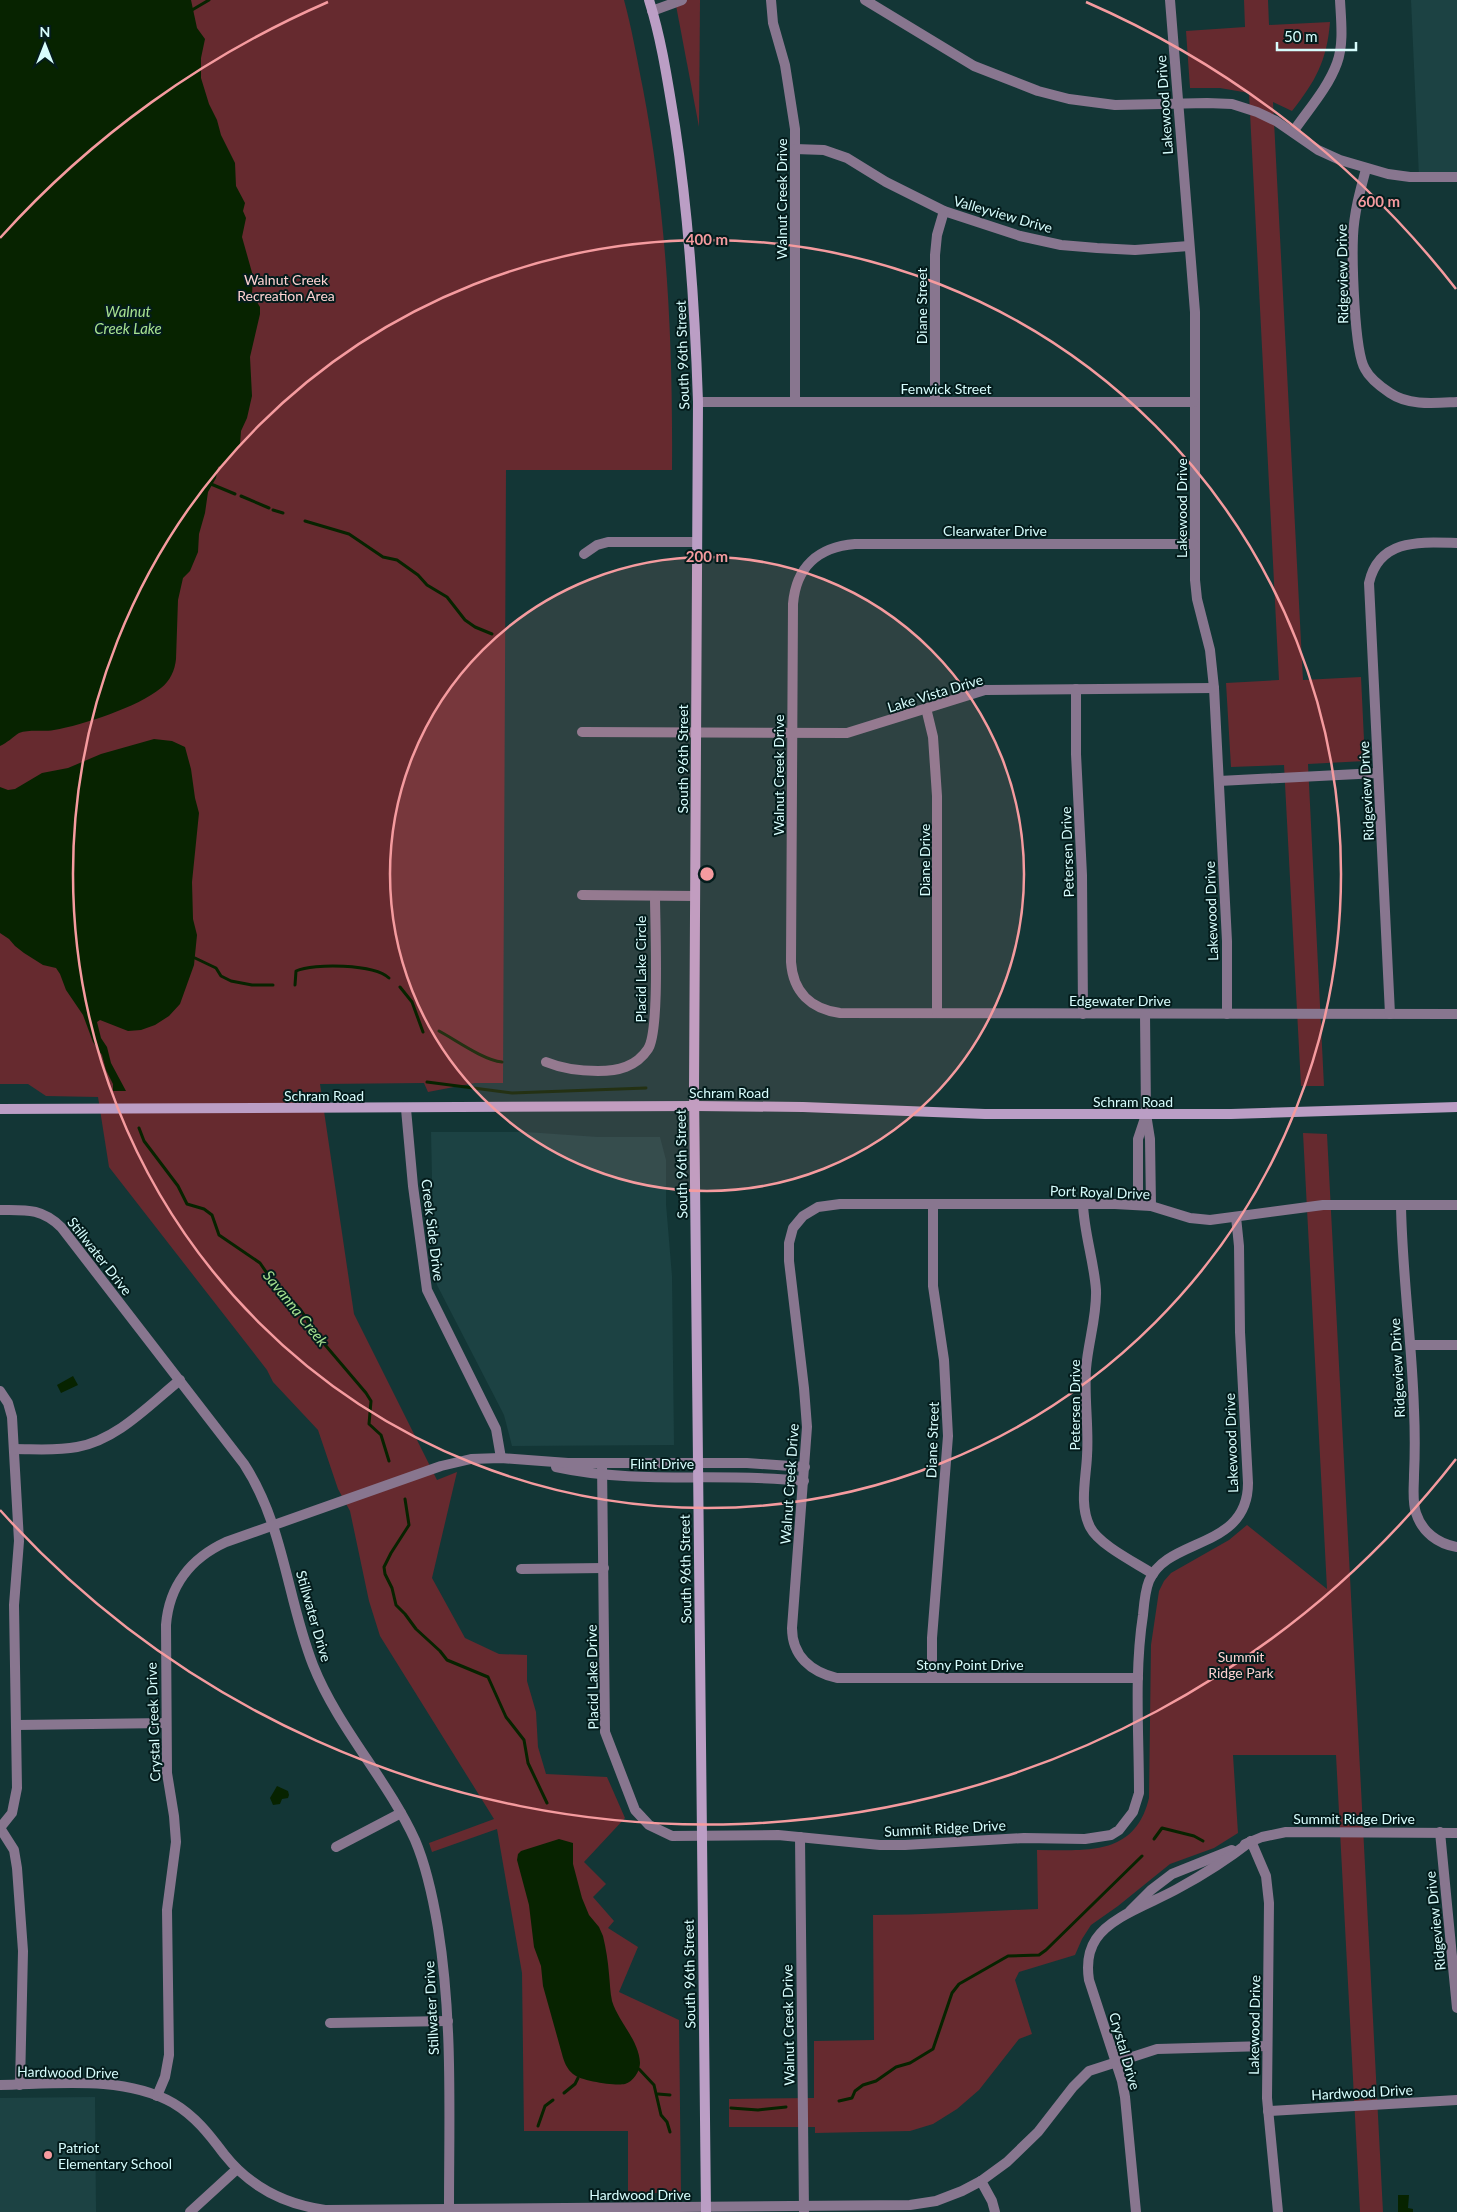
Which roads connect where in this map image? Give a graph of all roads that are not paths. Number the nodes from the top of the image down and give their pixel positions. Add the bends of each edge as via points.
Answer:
1 (649, 0) edge
2 (682, 0) edge
3 (771, 0) edge
4 (865, 0) edge
5 (1170, 0) edge
6 (1340, 0) edge
7 (652, 11) junction
8 (1178, 103) junction
9 (1293, 132) junction
10 (795, 149) junction
11 (1366, 169) junction
12 (1457, 177) edge
13 (944, 211) junction
14 (1189, 246) junction
15 (698, 402) junction
16 (795, 402) junction
17 (935, 402) junction
18 (1194, 402) junction
19 (1457, 402) edge
20 (697, 542) junction
21 (1457, 543) edge
22 (1194, 544) junction
23 (584, 554) dead end
24 (804, 570) joint
25 (1214, 688) junction
26 (1076, 689) junction
27 (926, 708) junction
28 (582, 732) dead end
29 (696, 732) junction
30 (792, 733) junction
31 (1378, 773) junction
32 (1219, 781) junction
33 (582, 895) dead end
34 (655, 896) junction
35 (695, 896) junction
36 (795, 983) joint
37 (937, 1013) junction
38 (1083, 1014) junction
39 (1145, 1014) junction
40 (1227, 1014) junction
41 (1390, 1014) junction
42 (1457, 1014) edge
43 (546, 1062) dead end
44 (695, 1106) junction
45 (1457, 1107) edge
46 (0, 1109) edge
47 (406, 1109) junction
48 (1146, 1114) junction
49 (933, 1204) junction
50 (1083, 1204) junction
51 (1138, 1205) junction
52 (1401, 1205) junction
53 (1457, 1205) edge
54 (1151, 1206) junction
55 (0, 1210) edge
56 (803, 1216) joint
57 (1236, 1218) junction
58 (1411, 1345) junction
59 (1457, 1345) edge
60 (180, 1380) junction
61 (0, 1392) edge
62 (14, 1449) junction
63 (501, 1458) junction
64 (522, 1460) junction
65 (698, 1462) junction
66 (602, 1463) junction
67 (805, 1467) junction
68 (602, 1475) junction
69 (698, 1477) junction
70 (804, 1481) junction
71 (275, 1526) junction
72 (1457, 1548) edge
73 (604, 1568) junction
74 (521, 1569) dead end
75 (1153, 1574) junction
76 (806, 1664) joint
77 (932, 1678) junction
78 (1138, 1678) junction
79 (166, 1723) junction
80 (17, 1724) junction
81 (400, 1813) junction
82 (1440, 1832) junction
83 (1457, 1832) edge
84 (702, 1834) junction
85 (800, 1837) junction
86 (1251, 1841) junction
87 (336, 1847) dead end
88 (1126, 1915) junction
89 (1457, 2008) edge
90 (448, 2021) junction
91 (330, 2023) dead end
92 (1267, 2046) junction
93 (1116, 2061) junction
94 (0, 2085) edge
95 (20, 2085) junction
96 (157, 2096) junction
97 (1457, 2100) edge
98 (1268, 2111) junction
99 (237, 2169) junction
100 (981, 2181) junction
101 (449, 2209) junction
102 (804, 2209) edge
103 (606, 2210) edge
104 (706, 2210) edge
105 (190, 2212) edge
106 (996, 2212) edge
107 (1136, 2212) edge
108 (1278, 2212) edge

1 - 7 main road, South 96th Street
2 - 7 street
3 - 10 street, Walnut Creek Drive via 773,23 791,91
4 - 8 street via 974,66 1038,91 1115,105
5 - 8 street, Lakewood Drive
6 - 9 street via 1338,62
7 - 15 main road, South 96th Street via 666,74 685,202 695,306
8 - 9 street via 1232,104 1257,112
8 - 14 street, Lakewood Drive
9 - 11 street via 1318,150
10 - 13 street, Valleyview Drive via 824,150 847,158
10 - 16 street, Walnut Creek Drive
11 - 12 street via 1410,177
11 - 19 street, Ridgeview Drive via 1353,237 1358,352 1365,370 1391,394 1405,401
13 - 14 street, Valleyview Drive via 1020,236 1061,245 1135,250
13 - 17 street, Diane Street via 935,255
14 - 18 street, Lakewood Drive via 1195,312
15 - 16 street, Fenwick Street
15 - 20 main road, South 96th Street
16 - 17 street, Fenwick Street
17 - 18 street, Fenwick Street
18 - 22 street, Lakewood Drive
20 - 23 street via 608,542
20 - 29 main road, South 96th Street
21 - 31 street, Ridgeview Drive via 1406,544 1389,552 1374,567 1369,592
22 - 24 street, Clearwater Drive via 854,544 825,551
22 - 25 street, Lakewood Drive via 1195,590 1208,638
24 - 30 street, Walnut Creek Drive via 795,586 792,604
25 - 26 street, Lake Vista Drive
25 - 32 street, Lakewood Drive
26 - 27 street, Lake Vista Drive via 985,690
26 - 38 street, Petersen Drive
27 - 30 street, Lake Vista Drive via 847,733
27 - 37 street, Diane Drive via 933,737 937,796
28 - 29 street, Lake Vista Drive
29 - 30 street, Lake Vista Drive
29 - 35 main road, South 96th Street
30 - 36 street, Walnut Creek Drive via 791,962
31 - 32 street
31 - 41 street, Ridgeview Drive
32 - 40 street, Lakewood Drive via 1227,941
33 - 34 street
34 - 35 street
34 - 43 street, Placid Lake Circle via 655,1024 649,1048 629,1067 616,1071 565,1070
35 - 44 main road, South 96th Street
36 - 37 street, Edgewater Drive via 808,1001 831,1012
37 - 38 street, Edgewater Drive
38 - 39 street, Edgewater Drive
39 - 40 street, Edgewater Drive
39 - 48 street
40 - 41 street, Edgewater Drive
41 - 42 street, Edgewater Drive
44 - 47 main road, Schram Road
44 - 48 main road, Schram Road via 985,1114
44 - 65 main road, South 96th Street
45 - 48 main road, Schram Road
46 - 47 main road, Schram Road
47 - 63 street, Creek Side Drive via 427,1290 496,1429
48 - 51 street via 1138,1139
48 - 54 street via 1150,1139
49 - 50 street, Port Royal Drive
49 - 56 street, Port Royal Drive via 828,1205
49 - 77 street, Diane Street via 933,1286 944,1360 948,1436 932,1638
50 - 51 street, Port Royal Drive
50 - 75 street, Petersen Drive via 1084,1228 1096,1292 1086,1369 1088,1447 1085,1513 1096,1535
51 - 54 street, Port Royal Drive
52 - 53 street, Port Royal Drive
52 - 57 street, Port Royal Drive via 1323,1205
52 - 58 street, Ridgeview Drive
54 - 57 street, Port Royal Drive via 1200,1220
55 - 60 street, Stillwater Drive via 34,1211 52,1219
56 - 67 street, Walnut Creek Drive via 793,1228 788,1251 806,1409
57 - 75 street, Lakewood Drive via 1247,1501 1234,1522 1170,1559
58 - 59 street
58 - 72 street, Ridgeview Drive via 1415,1512 1423,1528 1439,1542
60 - 62 street via 119,1429 91,1444 61,1449
60 - 71 street, Stillwater Drive via 251,1474
61 - 62 street via 12,1417
62 - 80 street via 19,1541 14,1605
63 - 64 street, Flint Drive
63 - 71 street, Flint Drive via 471,1459 440,1466
64 - 66 street, Flint Drive
64 - 68 street, Flint Drive
65 - 66 street, Flint Drive
65 - 67 street, Flint Drive
65 - 69 main road, South 96th Street
66 - 68 street, Placid Lake Drive
67 - 70 street, Walnut Creek Drive
68 - 69 street, Flint Drive
68 - 73 street, Placid Lake Drive
69 - 70 street, Flint Drive via 769,1477
69 - 84 main road, South 96th Street
70 - 76 street, Walnut Creek Drive via 792,1628 794,1643
71 - 79 street, Crystal Creek Drive via 208,1551 192,1564 178,1584 170,1601 166,1625
71 - 81 street, Stillwater Drive via 302,1633 317,1675
73 - 74 street
73 - 84 street, Placid Lake Drive via 605,1732 634,1810 648,1825 672,1836
75 - 78 street via 1146,1590
76 - 77 street, Stony Point Drive via 837,1678
77 - 78 street, Stony Point Drive
78 - 85 street, Summit Ridge Drive via 1139,1793 1126,1824 1112,1835 1085,1839 1024,1838 905,1845
79 - 80 street
79 - 96 street, Crystal Creek Drive via 167,1773 176,1842 167,1910 169,2055
80 - 95 street via 16,1799 12,1813 0,1828 14,1850 17,1868 23,1951
81 - 87 street
81 - 90 street, Stillwater Drive via 420,1852 432,1897 445,1975
82 - 83 street, Summit Ridge Drive
82 - 86 street, Summit Ridge Drive via 1292,1831
82 - 89 street, Ridgeview Drive
84 - 85 street, Summit Ridge Drive
84 - 104 main road, South 96th Street
85 - 102 street, Walnut Creek Drive
86 - 88 street, Crystal Drive via 1186,1884
86 - 88 street, Crystal Drive via 1172,1874
86 - 92 street, Lakewood Drive via 1266,1876 1269,1903
88 - 93 street, Crystal Drive via 1101,1932 1088,1961 1089,1980
90 - 91 street
90 - 101 street, Stillwater Drive
92 - 93 street, Hardwood Drive via 1156,2048
92 - 98 street, Lakewood Drive
93 - 100 street, Hardwood Drive via 1089,2071 1081,2078 1023,2149
93 - 107 street, Crystal Drive via 1125,2097
94 - 95 street, Hardwood Drive
95 - 96 street, Hardwood Drive via 124,2086
96 - 99 street, Hardwood Drive via 192,2116
97 - 98 street, Hardwood Drive
98 - 108 street, Lakewood Drive
99 - 101 street, Hardwood Drive via 271,2194 309,2208 344,2211
99 - 105 street
100 - 102 street, Hardwood Drive via 925,2203
100 - 106 street
101 - 103 street, Hardwood Drive
102 - 104 street, Hardwood Drive
103 - 104 street, Hardwood Drive

